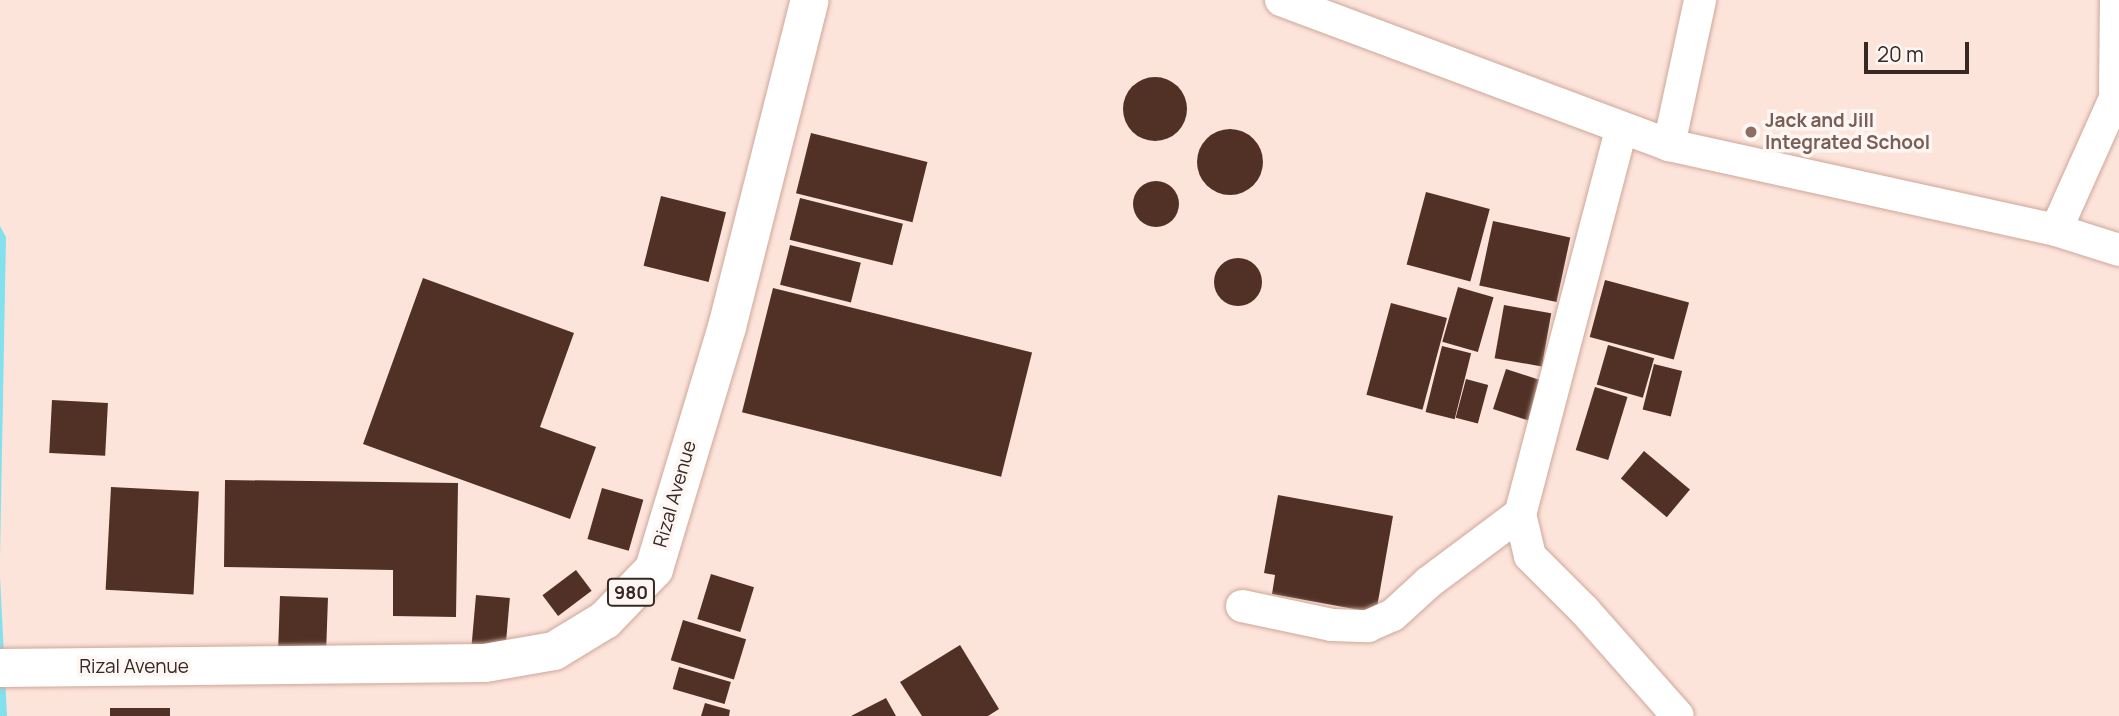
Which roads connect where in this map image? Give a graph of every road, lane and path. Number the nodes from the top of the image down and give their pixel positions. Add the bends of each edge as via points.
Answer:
1 (810, 0) edge
2 (1281, 0) edge
3 (1700, 0) edge
4 (2116, 0) edge
5 (2117, 90) edge
6 (1621, 130) junction
7 (1669, 145) junction
8 (2056, 230) junction
9 (2119, 250) edge
10 (1520, 514) junction
11 (1242, 606) dead end
12 (15, 668) edge
13 (1678, 716) edge

1 - 12 main road, Rizal Avenue / 980 via 727,327 654,569 605,620 554,651 485,663
2 - 6 street
3 - 7 street
4 - 5 street
5 - 8 street
6 - 7 street
6 - 10 street
7 - 8 street
8 - 9 street
10 - 11 street via 1393,615 1368,626 1332,625
10 - 13 street via 1530,556

